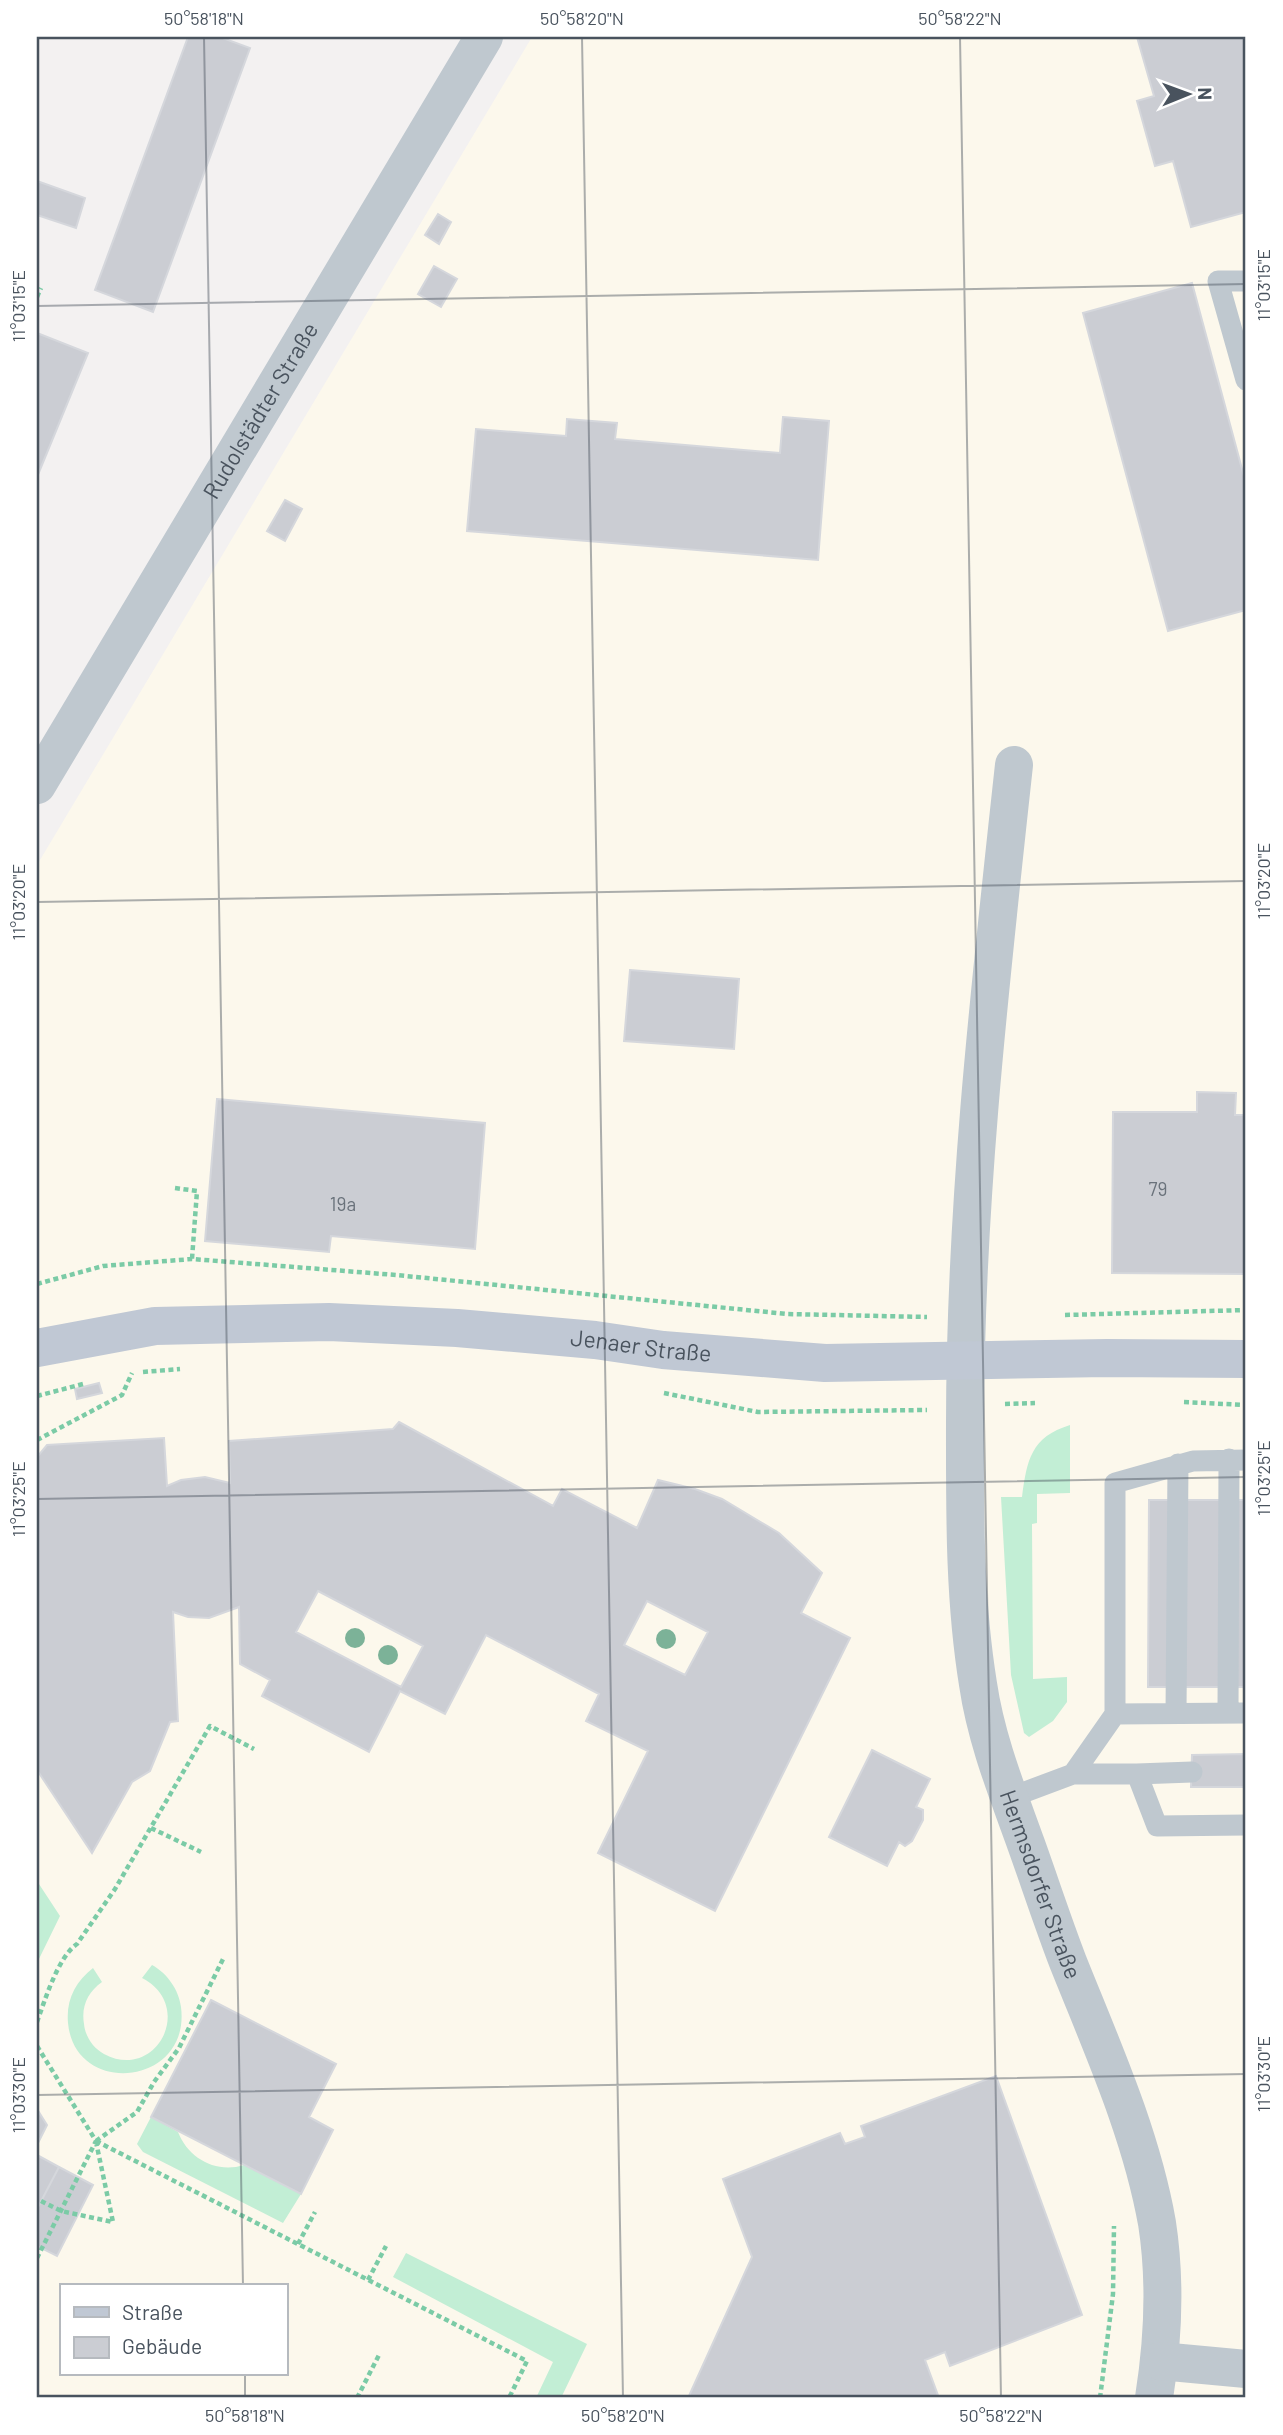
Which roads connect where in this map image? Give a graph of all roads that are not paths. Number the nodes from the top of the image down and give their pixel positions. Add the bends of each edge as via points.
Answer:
1 (484, 37) edge
2 (1246, 281) edge
3 (1246, 380) edge
4 (1014, 765) dead end
5 (37, 785) edge
6 (37, 1348) edge
7 (1246, 1359) edge
8 (965, 1362) junction
9 (1238, 1459) edge
10 (1178, 1464) junction
11 (1177, 1713) junction
12 (1237, 1713) edge
13 (1115, 1714) junction
14 (1192, 1772) dead end
15 (1073, 1774) junction
16 (1138, 1774) junction
17 (1009, 1798) junction
18 (1246, 1825) edge
19 (1160, 2361) junction
20 (1246, 2369) edge
21 (1154, 2398) edge

1 - 5 street, Rudolstädter Straße
2 - 3 lane via 1218,281
4 - 8 street, Hermsdorfer Straße via 983,1065
6 - 8 main road, Jenaer Straße via 155,1326 329,1321 457,1328 825,1363
7 - 8 main road, Jenaer Straße
8 - 17 street, Hermsdorfer Straße via 968,1604 987,1732
9 - 10 lane
9 - 12 lane
10 - 11 lane
10 - 13 lane via 1115,1483
11 - 12 lane
11 - 13 lane
13 - 15 lane
14 - 16 lane
15 - 16 lane
15 - 17 lane
16 - 18 lane via 1157,1826
17 - 19 street, Hermsdorfer Straße via 1129,2120 1144,2173 1157,2224 1163,2298
19 - 20 street
19 - 21 street, Hermsdorfer Straße

